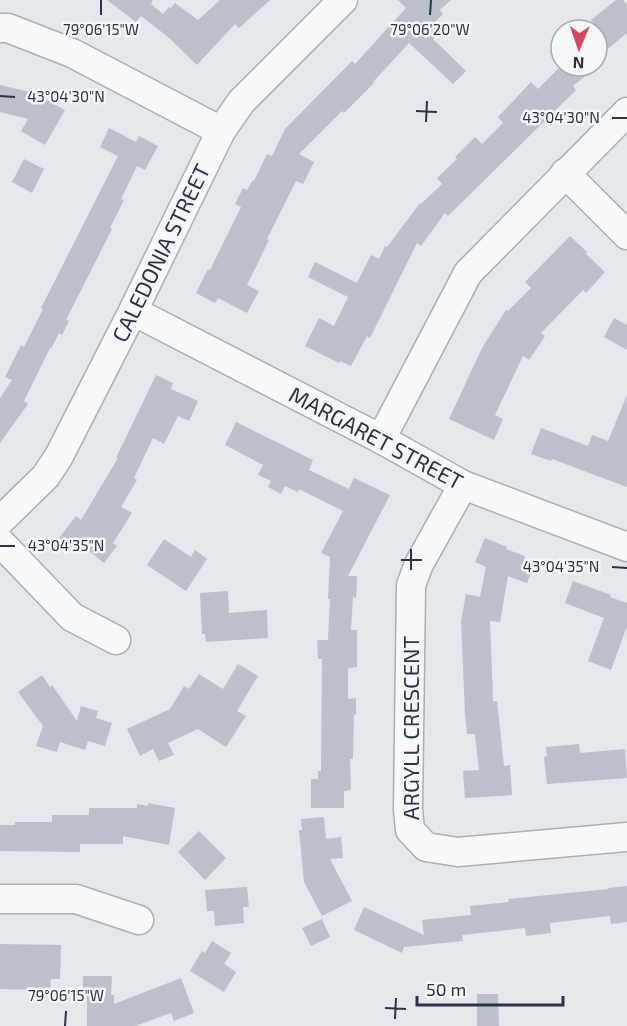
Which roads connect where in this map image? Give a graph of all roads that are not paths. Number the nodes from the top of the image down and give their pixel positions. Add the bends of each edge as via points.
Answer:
1 (342, 0) edge
2 (0, 28) edge
3 (627, 111) edge
4 (221, 131) junction
5 (565, 173) junction
6 (627, 234) edge
7 (133, 311) junction
8 (381, 439) junction
9 (463, 485) junction
10 (0, 521) edge
11 (0, 542) edge
12 (627, 547) edge
13 (117, 640) dead end
14 (627, 837) edge
15 (0, 899) edge
16 (139, 920) dead end

1 - 4 street, CALEDONIA STREET via 241,102
2 - 4 street via 72,52
3 - 5 street
4 - 7 street, CALEDONIA STREET
5 - 6 street
5 - 8 street via 468,273
7 - 8 street, MARGARET STREET
7 - 10 street, CALEDONIA STREET via 59,456 46,476
8 - 9 street, MARGARET STREET
9 - 12 street, MARGARET STREET
9 - 14 street, ARGYLL CRESCENT via 411,585 410,830 426,847 458,852
11 - 13 street via 72,617
15 - 16 street via 76,899

